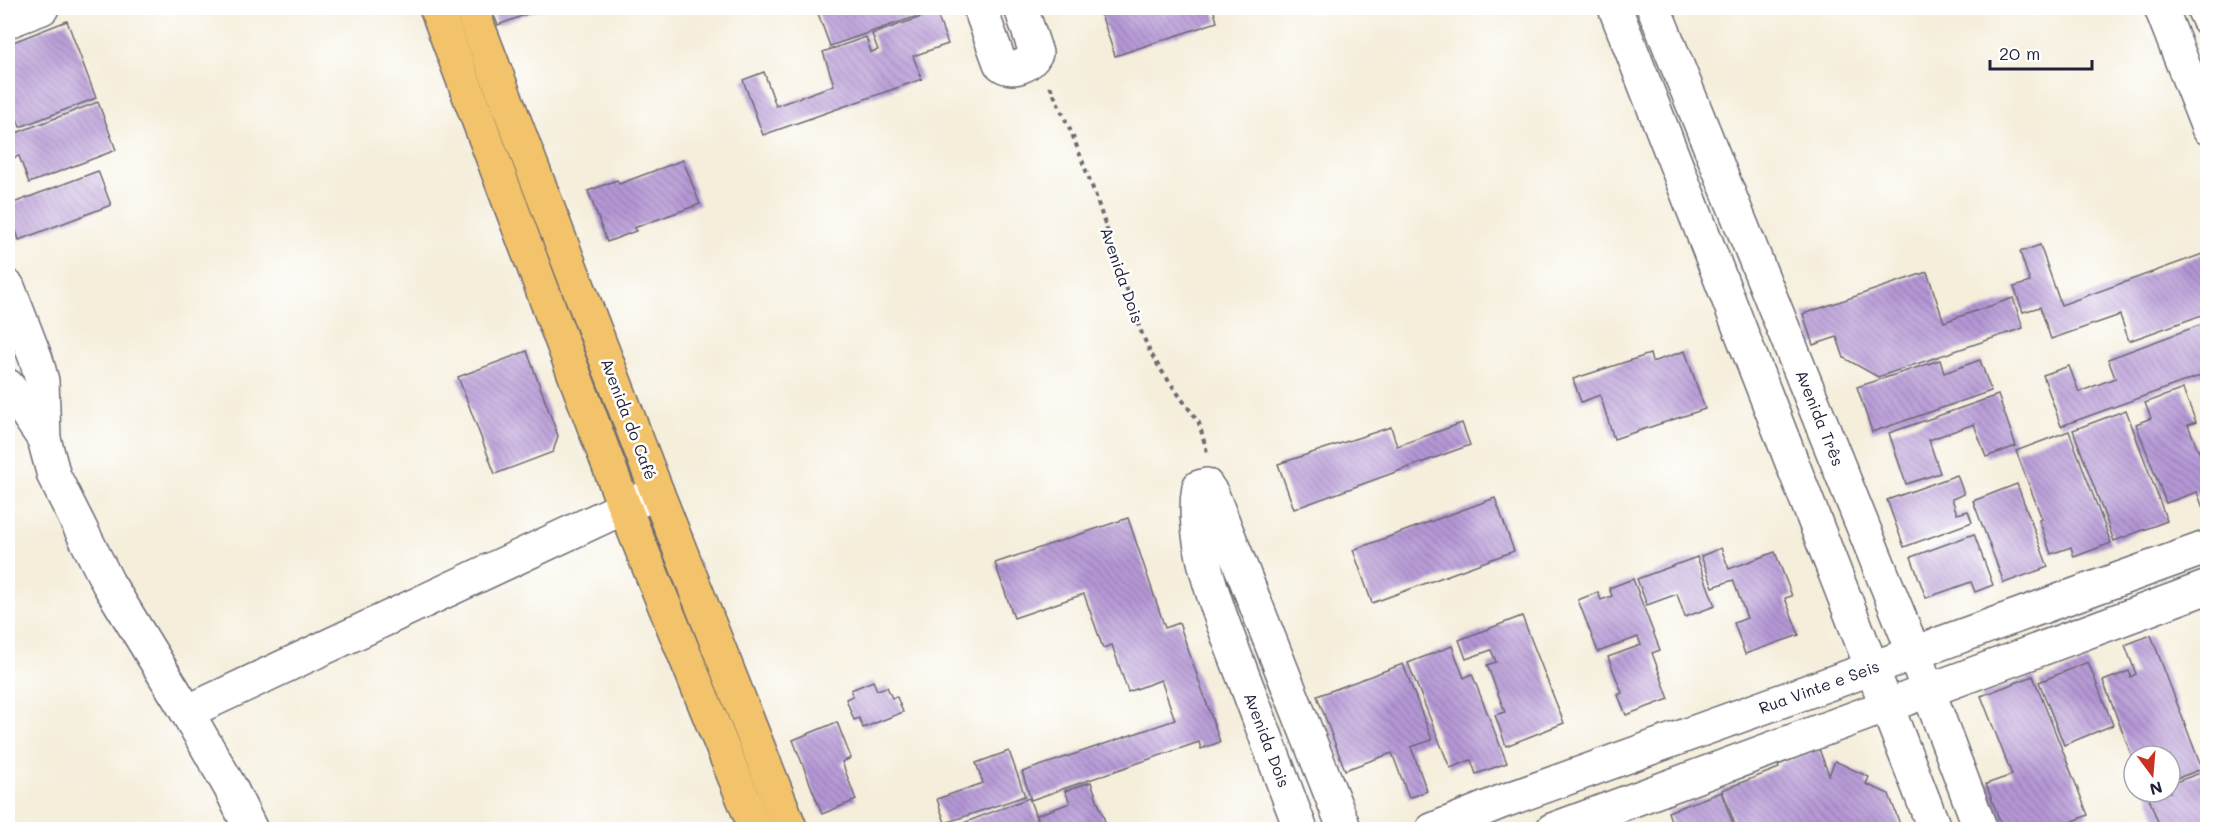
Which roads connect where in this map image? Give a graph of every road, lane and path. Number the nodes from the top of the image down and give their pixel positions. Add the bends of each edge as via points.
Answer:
1 (42, 8) edge
2 (436, 8) edge
3 (471, 8) edge
4 (980, 8) edge
5 (1021, 8) edge
6 (1615, 8) edge
7 (1654, 8) edge
8 (2161, 8) edge
9 (2203, 8) edge
10 (2208, 19) edge
11 (8, 21) edge
12 (1035, 56) junction
13 (2208, 128) edge
14 (8, 287) edge
15 (15, 330) edge
16 (8, 386) edge
17 (44, 439) junction
18 (1209, 489) junction
19 (657, 492) junction
20 (624, 506) junction
21 (2208, 547) edge
22 (2208, 587) edge
23 (1914, 653) junction
24 (1871, 668) junction
25 (1928, 690) junction
26 (1887, 704) junction
27 (187, 712) junction
28 (250, 830) edge
29 (756, 830) edge
30 (791, 830) edge
31 (1301, 830) edge
32 (1346, 830) edge
33 (1432, 830) edge
34 (1552, 830) edge
35 (1935, 830) edge
36 (1981, 830) edge

1 - 11 street
2 - 20 main road
3 - 19 main road, Avenida do Café
4 - 12 street via 1002,66 1015,68
5 - 12 street
6 - 24 street
7 - 23 street, Avenida Três
8 - 13 street
9 - 10 street
12 - 18 path, Avenida Dois via 1072,134 1150,352 1199,423 1211,468
14 - 15 street
15 - 17 street via 36,359 42,381
16 - 17 street
17 - 27 street via 54,476 108,583
18 - 31 street, Avenida Dois via 1206,485 1199,487 1197,498 1207,573
18 - 32 street
19 - 20 street
19 - 30 main road, Avenida do Café
20 - 27 street
20 - 29 main road
21 - 23 street, Rua Vinte e Seis
22 - 25 street
23 - 24 street, Rua Vinte e Seis
23 - 25 street, Avenida Três
24 - 26 street
24 - 33 street, Rua Vinte e Seis
25 - 26 street
25 - 36 street, Avenida Três
26 - 34 street
26 - 35 street
27 - 28 street

